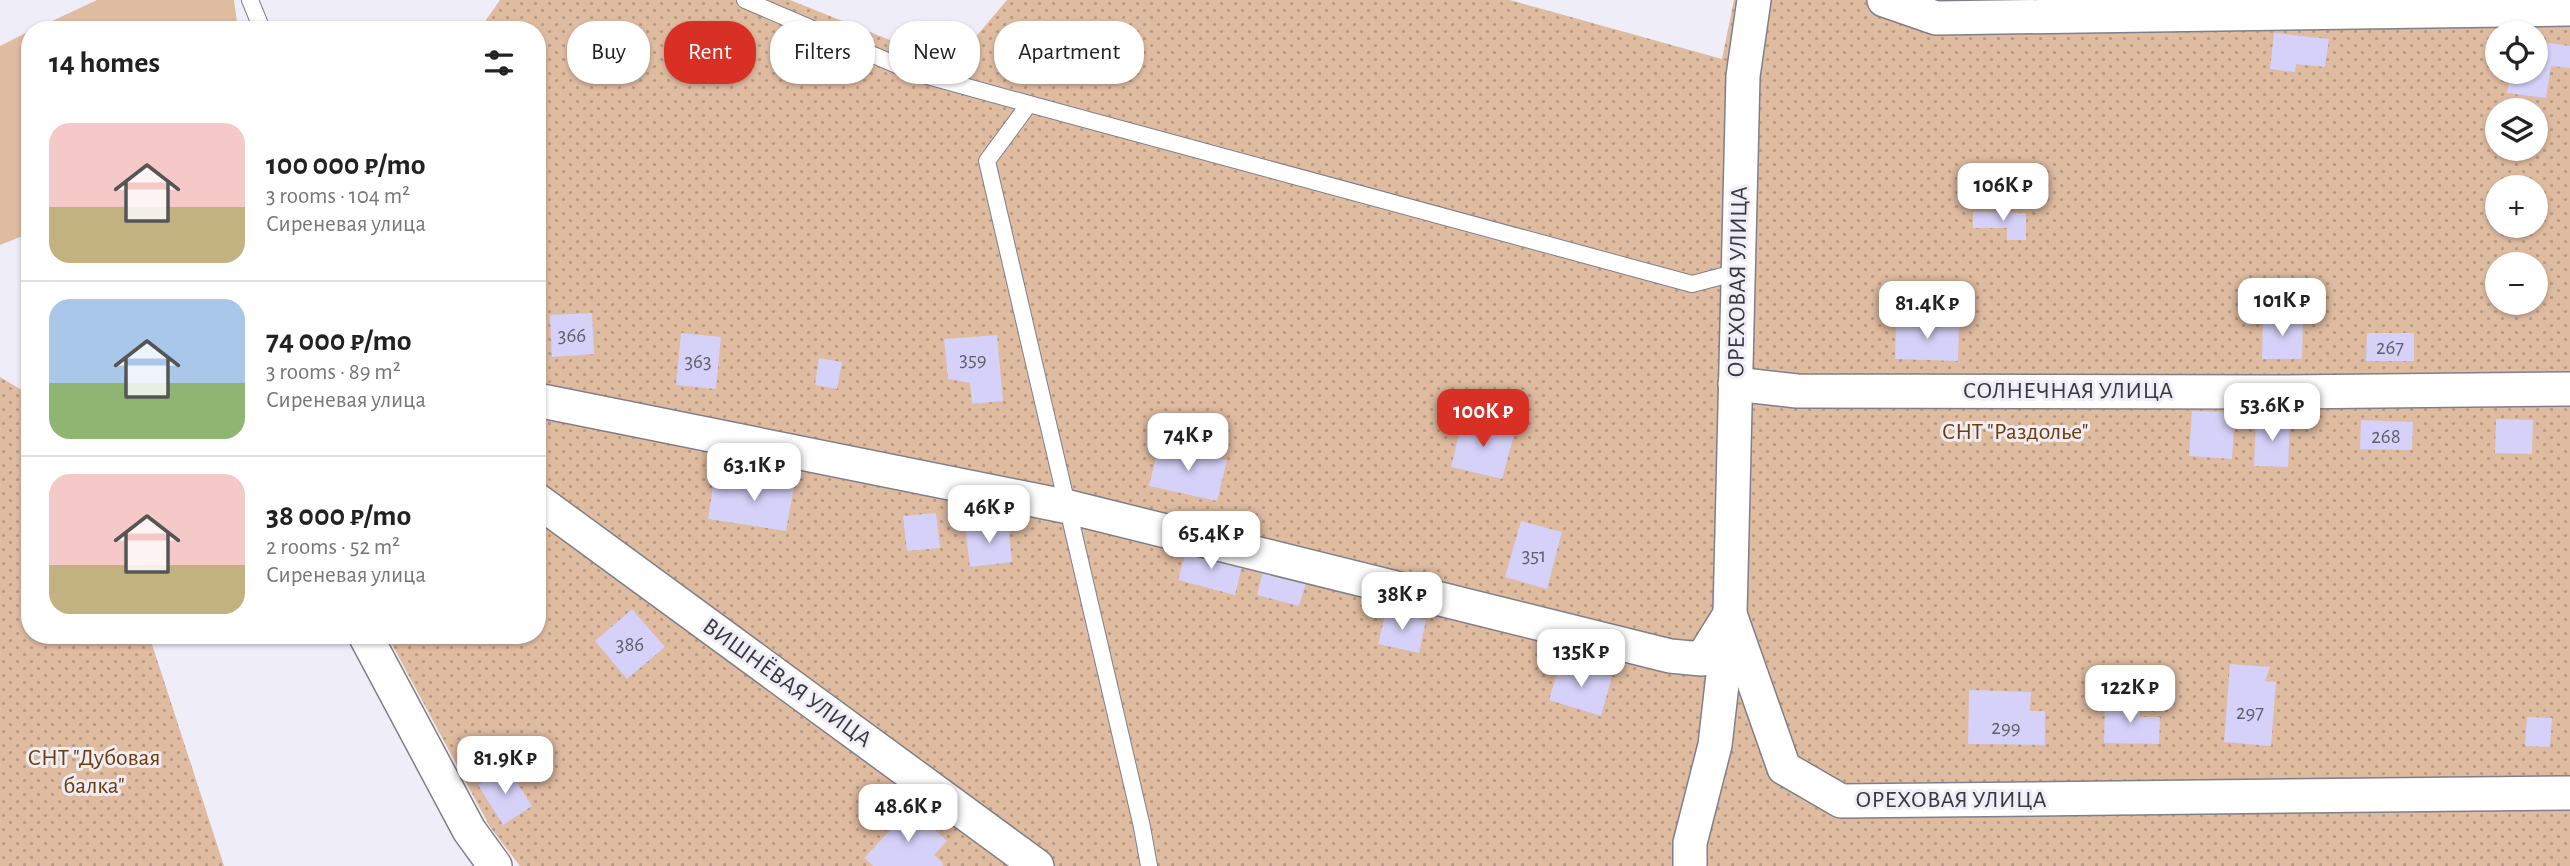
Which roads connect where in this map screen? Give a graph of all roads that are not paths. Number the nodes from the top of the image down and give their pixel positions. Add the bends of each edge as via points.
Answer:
1 (250, 0) edge
2 (745, 0) edge
3 (1754, 0) edge
4 (1884, 0) edge
5 (2570, 9) edge
6 (259, 21) edge
7 (1029, 104) junction
8 (1738, 272) junction
9 (1735, 384) junction
10 (2570, 389) edge
11 (546, 402) edge
12 (546, 507) edge
13 (1069, 507) junction
14 (1730, 614) junction
15 (370, 644) edge
16 (2570, 793) edge
17 (495, 866) edge
18 (1037, 866) edge
19 (1149, 866) edge
20 (1690, 866) edge

1 - 6 lane
2 - 7 lane via 913,72
3 - 8 street, ОРЕХОВАЯ УЛИЦА via 1743,76
4 - 5 street via 1936,18
7 - 8 lane via 1692,284
7 - 13 lane via 987,161
8 - 9 street, ОРЕХОВАЯ УЛИЦА
9 - 10 street, СОЛНЕЧНАЯ УЛИЦА via 1797,391
9 - 14 street, ОРЕХОВАЯ УЛИЦА
11 - 13 street
12 - 18 street, ВИШНЁВАЯ УЛИЦА
13 - 14 street via 1670,656 1702,659
13 - 19 lane
14 - 16 street, ОРЕХОВАЯ УЛИЦА via 1784,768 1841,801
14 - 20 street via 1714,745 1690,843
15 - 17 street via 469,830

